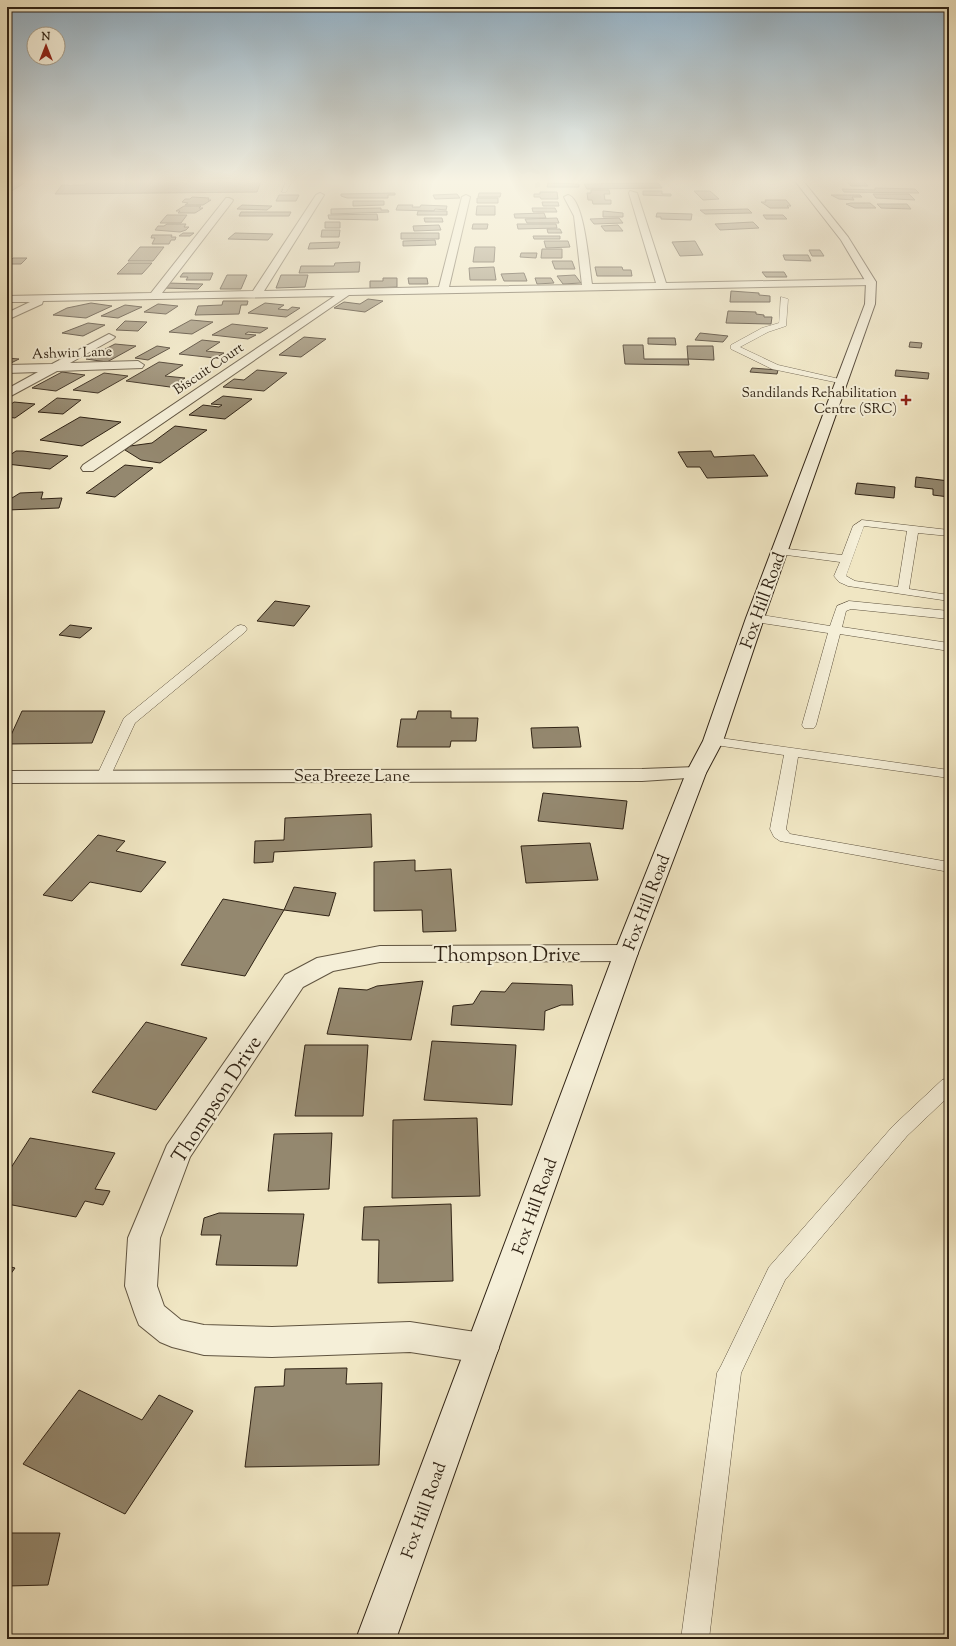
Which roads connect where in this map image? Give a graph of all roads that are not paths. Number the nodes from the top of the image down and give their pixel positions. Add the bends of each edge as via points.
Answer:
1 (183, 258) edge
2 (280, 258) edge
3 (451, 258) edge
4 (583, 258) edge
5 (653, 258) edge
6 (856, 258) edge
7 (871, 282) junction
8 (662, 286) junction
9 (587, 287) junction
10 (443, 291) junction
11 (346, 293) junction
12 (256, 295) junction
13 (153, 297) junction
14 (7, 299) edge
15 (46, 299) junction
16 (784, 299) dead end
17 (7, 317) edge
18 (109, 337) dead end
19 (138, 365) dead end
20 (55, 368) junction
21 (7, 369) edge
22 (841, 382) junction
23 (7, 394) edge
24 (88, 468) dead end
25 (913, 528) junction
26 (949, 533) edge
27 (779, 551) junction
28 (845, 559) junction
29 (903, 591) junction
30 (949, 598) edge
31 (949, 615) edge
32 (755, 618) junction
33 (241, 629) dead end
34 (836, 630) junction
35 (949, 647) edge
36 (809, 725) dead end
37 (713, 741) junction
38 (792, 752) junction
39 (696, 773) junction
40 (949, 774) edge
41 (104, 775) junction
42 (7, 777) edge
43 (949, 867) edge
44 (626, 953) junction
45 (949, 1085) edge
46 (482, 1348) junction
47 (376, 1639) edge
48 (695, 1639) edge

1 - 13 street
2 - 12 street
3 - 10 street
4 - 9 street
5 - 8 street
6 - 7 street
7 - 8 street
7 - 22 street, Fox Hill Road via 870,304
8 - 9 street
9 - 10 street
10 - 11 street
11 - 12 street
11 - 24 street, Biscuit Court
12 - 13 street
13 - 15 street
14 - 15 street
15 - 17 street
16 - 22 lane via 783,324 765,330 734,347 775,368
18 - 20 street
19 - 20 street, Ashwin Lane
20 - 21 street, Ashwin Lane
20 - 23 street
22 - 27 street, Fox Hill Road
25 - 26 lane
25 - 28 lane via 862,523 858,526
25 - 29 lane
27 - 28 lane
27 - 32 street, Fox Hill Road
28 - 29 lane via 840,576 842,580 852,584
29 - 30 lane
31 - 34 lane via 849,605 841,609
32 - 34 lane
32 - 37 street, Fox Hill Road
33 - 41 lane via 129,721
34 - 35 lane
34 - 36 lane
37 - 38 lane
37 - 39 street, Fox Hill Road
38 - 40 lane
38 - 43 lane via 779,834 785,838
39 - 41 street, Sea Breeze Lane
39 - 44 street, Fox Hill Road
41 - 42 street, Sea Breeze Lane
44 - 46 street, Fox Hill Road
44 - 46 street, Thompson Drive via 380,954 326,964 294,981 177,1153 144,1238 142,1286 151,1315 172,1332 204,1340 272,1342 410,1337
45 - 48 lane via 900,1131 777,1274 729,1373
46 - 47 street, Fox Hill Road

